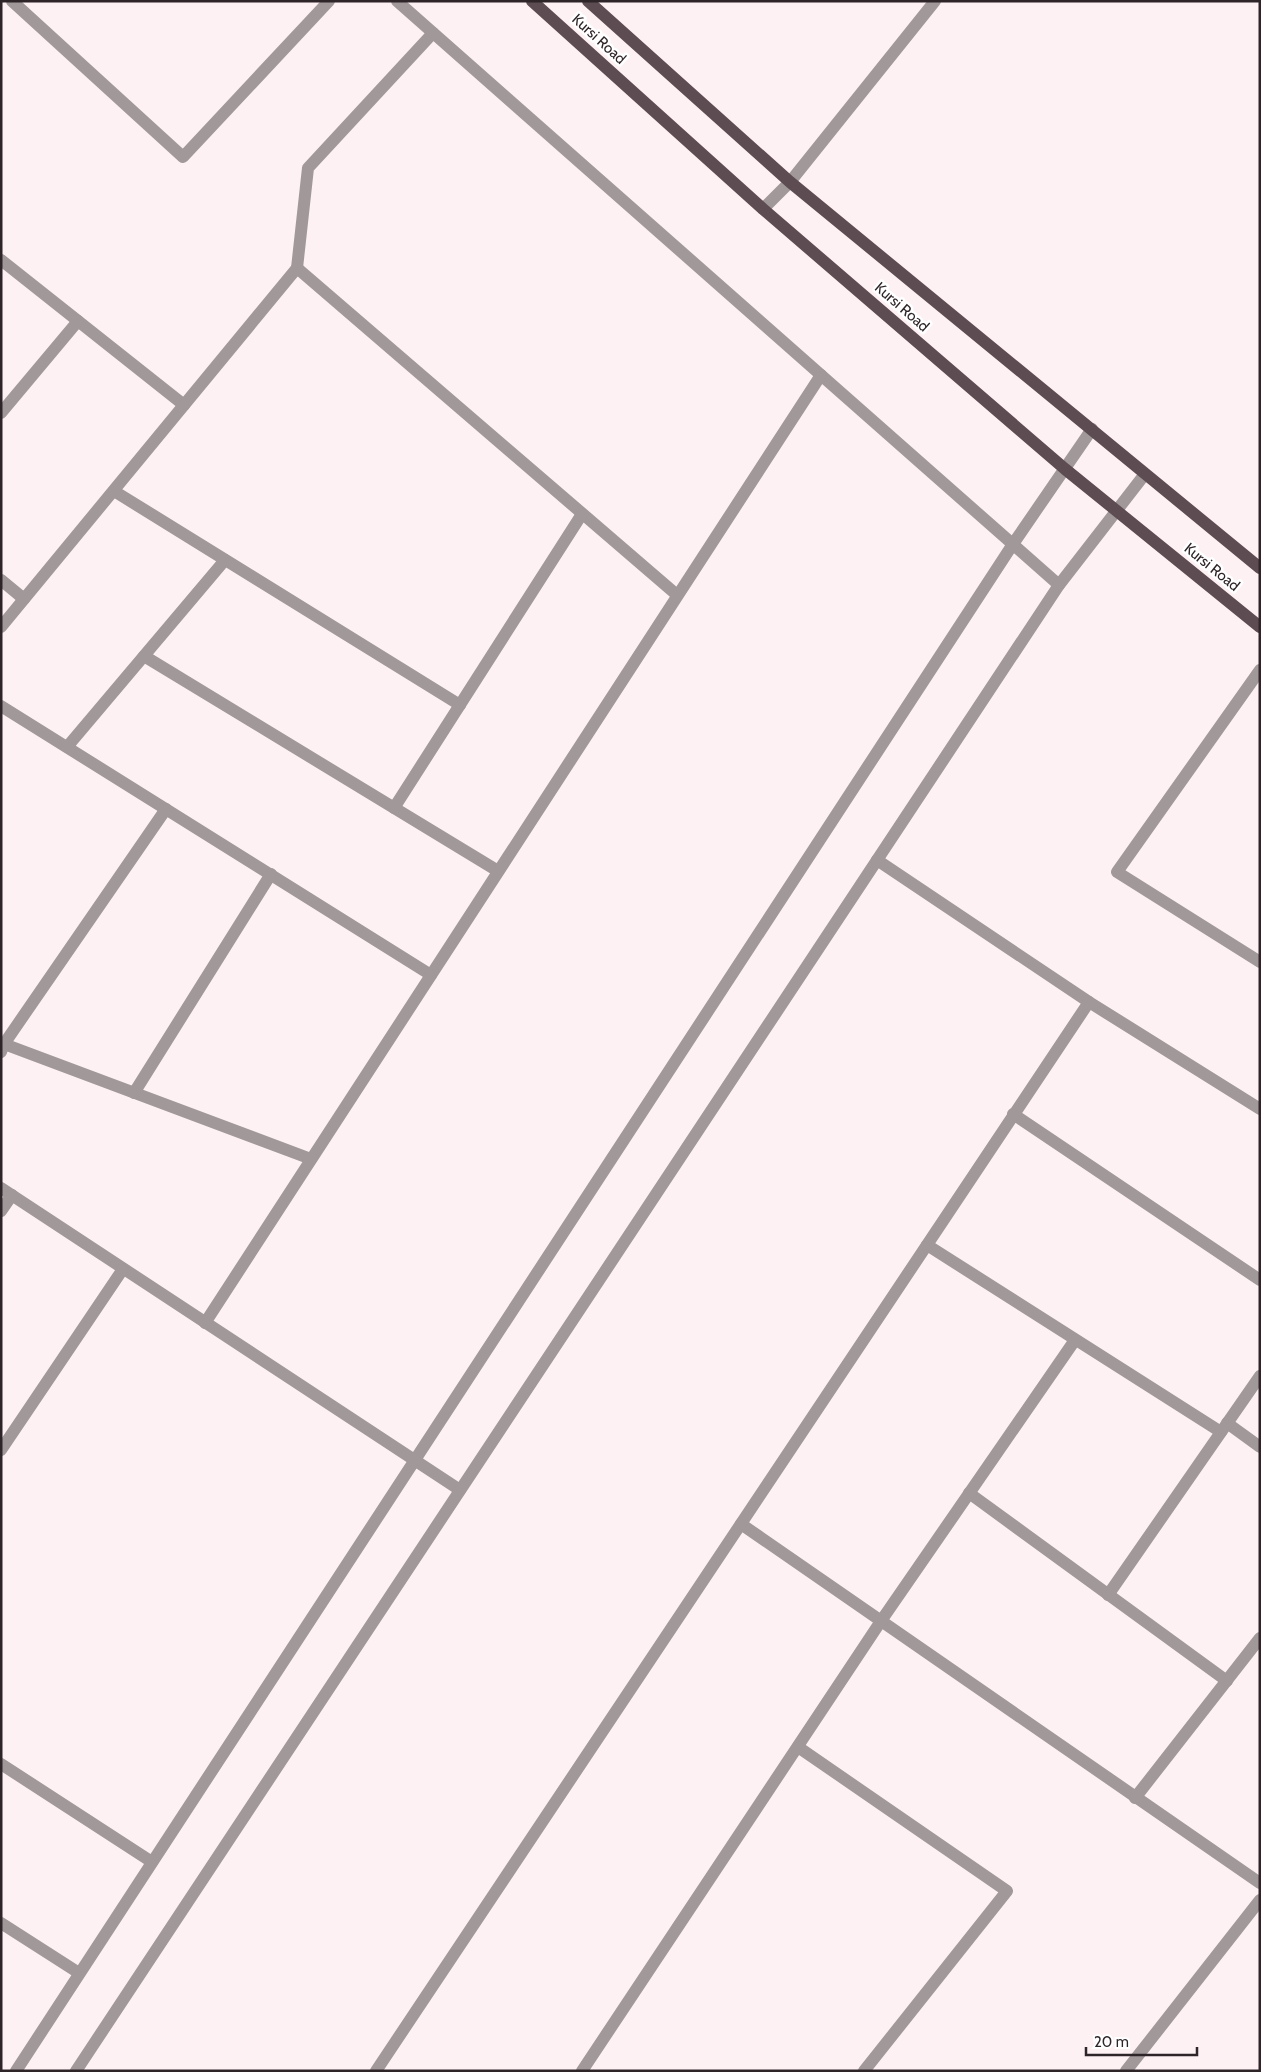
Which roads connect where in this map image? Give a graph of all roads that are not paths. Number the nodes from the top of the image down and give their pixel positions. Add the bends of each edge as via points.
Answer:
1 (12, 1) edge
2 (329, 1) edge
3 (397, 1) edge
4 (532, 1) edge
5 (935, 1) edge
6 (590, 2) edge
7 (434, 33) junction
8 (790, 182) junction
9 (764, 209) junction
10 (1, 260) edge
11 (297, 268) junction
12 (78, 320) junction
13 (821, 375) junction
14 (184, 405) junction
15 (1, 414) edge
16 (1092, 429) junction
17 (1065, 469) junction
18 (1145, 474) junction
19 (114, 491) junction
20 (1116, 510) junction
21 (582, 514) junction
22 (1013, 544) junction
23 (225, 560) junction
24 (1260, 568) edge
25 (1, 580) edge
26 (1059, 585) junction
27 (677, 596) junction
28 (24, 599) junction
29 (1, 627) edge
30 (1260, 627) edge
31 (144, 656) junction
32 (1260, 670) edge
33 (460, 704) junction
34 (1, 706) edge
35 (67, 747) junction
36 (394, 808) junction
37 (166, 809) junction
38 (877, 860) junction
39 (498, 872) junction
40 (271, 874) junction
41 (1260, 962) edge
42 (431, 975) junction
43 (1089, 1002) junction
44 (3, 1048) edge
45 (134, 1093) junction
46 (1260, 1110) edge
47 (1013, 1114) junction
48 (311, 1159) junction
49 (7, 1192) edge
50 (1, 1211) edge
51 (927, 1245) junction
52 (123, 1268) junction
53 (1260, 1280) edge
54 (205, 1322) junction
55 (1075, 1340) junction
56 (1260, 1376) edge
57 (1224, 1428) junction
58 (1260, 1447) edge
59 (1, 1450) edge
60 (415, 1460) junction
61 (460, 1490) junction
62 (969, 1493) junction
63 (741, 1524) junction
64 (1108, 1595) junction
65 (881, 1621) junction
66 (1260, 1638) edge
67 (1227, 1681) junction
68 (798, 1747) junction
69 (1, 1764) edge
70 (1135, 1798) junction
71 (152, 1862) junction
72 (1260, 1883) edge
73 (1260, 1901) edge
74 (1, 1923) edge
75 (79, 1973) junction
76 (16, 2071) edge
77 (76, 2071) edge
78 (376, 2071) edge
79 (582, 2071) edge
80 (864, 2071) edge
81 (1126, 2071) edge

1 - 2 street via 183,157
3 - 7 street
4 - 9 main road, Kursi Road
5 - 8 street
6 - 8 main road, Kursi Road
7 - 11 street via 308,168
7 - 13 street
8 - 9 street
8 - 16 main road, Kursi Road
9 - 17 main road, Kursi Road
10 - 12 street
11 - 14 street
11 - 21 street
12 - 14 street
12 - 15 street
13 - 22 street
13 - 27 street
14 - 19 street
16 - 17 street
16 - 18 main road, Kursi Road
17 - 20 main road, Kursi Road
17 - 22 street
18 - 20 street
18 - 24 main road, Kursi Road
19 - 23 street
19 - 28 street
20 - 26 street
20 - 30 main road, Kursi Road
21 - 27 street
21 - 33 street
22 - 26 street
22 - 60 street
23 - 31 street
23 - 33 street
25 - 28 street
26 - 38 street
27 - 39 street
28 - 29 street
31 - 35 street
31 - 36 street
32 - 41 street via 1117,872
33 - 36 street
34 - 35 street
35 - 37 street
36 - 39 street
37 - 40 street
37 - 44 street
38 - 43 street
38 - 61 street
39 - 42 street
40 - 42 street
40 - 45 street
42 - 48 street
43 - 46 street
43 - 47 street
44 - 45 street
45 - 48 street
47 - 51 street
47 - 53 street
48 - 54 street
49 - 50 street
49 - 52 street
51 - 55 street
51 - 63 street
52 - 54 street
52 - 59 street
54 - 60 street
55 - 57 street
55 - 62 street
56 - 57 street
57 - 58 street
57 - 64 street
60 - 61 street
60 - 71 street
61 - 77 street
62 - 64 street
62 - 65 street
63 - 65 street
63 - 78 street
64 - 67 street
65 - 68 street
65 - 70 street
66 - 67 street
67 - 70 street
68 - 79 street
68 - 80 street via 1007,1891
69 - 71 street
70 - 72 street
71 - 75 street
73 - 81 street
74 - 75 street
75 - 76 street

